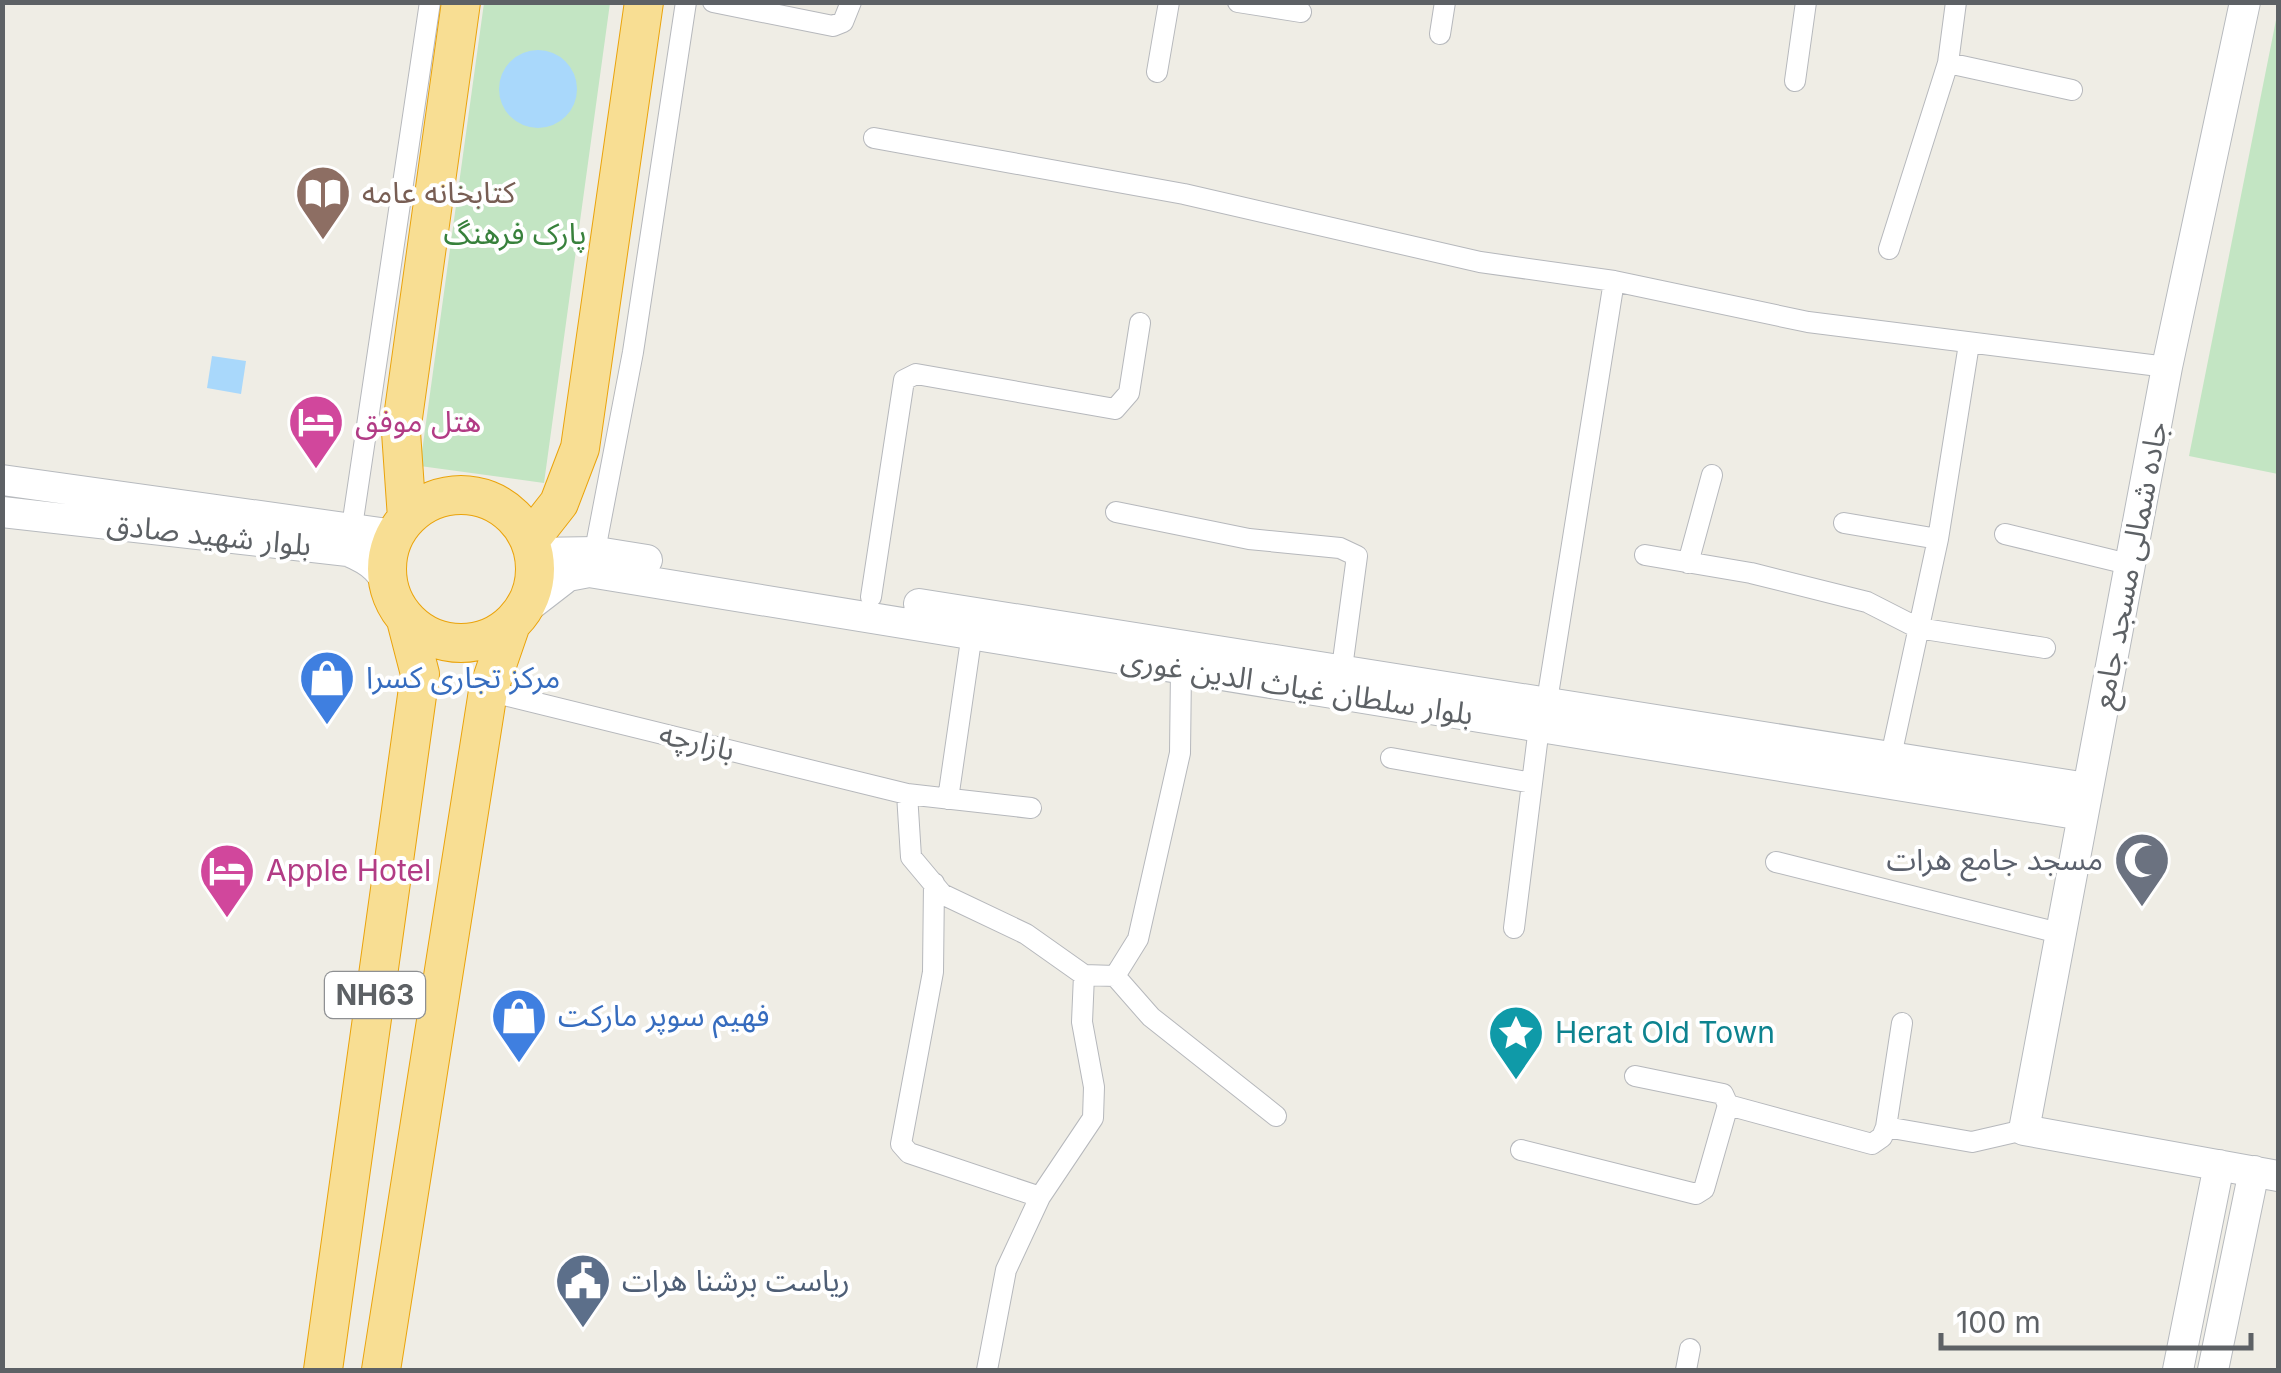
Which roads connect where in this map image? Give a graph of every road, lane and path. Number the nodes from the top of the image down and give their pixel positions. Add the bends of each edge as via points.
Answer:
1 (430, 2) edge
2 (461, 2) edge
3 (644, 2) edge
4 (686, 2) edge
5 (714, 2) edge
6 (850, 2) edge
7 (1168, 2) edge
8 (1238, 2) edge
9 (1445, 2) edge
10 (1806, 2) edge
11 (1956, 2) edge
12 (2245, 2) edge
13 (1301, 12) dead end
14 (1440, 34) dead end
15 (1948, 63) junction
16 (1157, 72) dead end
17 (1795, 81) dead end
18 (2072, 90) dead end
19 (874, 138) dead end
20 (1889, 248) dead end
21 (1614, 281) junction
22 (1140, 323) dead end
23 (1970, 344) junction
24 (2167, 367) junction
25 (1712, 475) dead end
26 (2, 480) edge
27 (2, 512) edge
28 (1116, 512) dead end
29 (1844, 523) dead end
30 (401, 526) junction
31 (2005, 534) dead end
32 (350, 539) junction
33 (1938, 539) junction
34 (532, 546) junction
35 (1645, 554) dead end
36 (593, 562) junction
37 (1688, 563) junction
38 (2132, 565) junction
39 (871, 597) junction
40 (399, 608) junction
41 (517, 618) junction
42 (1918, 628) junction
43 (972, 634) junction
44 (2045, 648) dead end
45 (1181, 668) junction
46 (1342, 668) junction
47 (488, 691) junction
48 (1543, 714) junction
49 (1891, 756) junction
50 (1392, 758) dead end
51 (1532, 783) junction
52 (907, 794) junction
53 (948, 800) junction
54 (2084, 802) junction
55 (1031, 808) dead end
56 (1776, 862) dead end
57 (934, 883) junction
58 (1514, 928) dead end
59 (2059, 932) junction
60 (1084, 975) junction
61 (1115, 976) junction
62 (1902, 1023) dead end
63 (1635, 1076) dead end
64 (1728, 1105) junction
65 (1276, 1116) dead end
66 (1886, 1127) junction
67 (2024, 1130) junction
68 (1522, 1150) dead end
69 (2219, 1165) junction
70 (2266, 1174) edge
71 (1040, 1197) junction
72 (324, 1370) edge
73 (381, 1370) edge
74 (987, 1370) edge
75 (2178, 1370) edge
76 (2213, 1370) edge

1 - 32 street
2 - 30 highway via 401,432
3 - 34 highway via 580,448
4 - 36 street via 634,352
5 - 6 street via 832,26 844,22
7 - 16 street
8 - 13 street
9 - 14 street
10 - 17 street
11 - 15 street
12 - 24 street, جاده شمالی مسجد جامع
15 - 18 street
15 - 20 street
19 - 21 street via 1184,194 1480,262
21 - 23 street via 1808,322
21 - 48 street
22 - 39 street via 1129,393 1115,409 916,374 904,380
23 - 24 street
23 - 33 street
24 - 38 street, جاده شمالی مسجد جامع
25 - 37 street
26 - 32 street, بلوار شهید صادق
27 - 32 street, بلوار شهید صادق
28 - 46 street via 1356,556
29 - 33 street
30 - 32 street, بلوار شهید صادق
30 - 34 highway via 427,502 475,496 517,519
30 - 40 highway via 387,576
31 - 38 street
32 - 40 street, بلوار شهید صادق via 387,577
33 - 42 street
34 - 36 street
34 - 41 highway via 536,572
35 - 37 street
36 - 39 street
36 - 41 street
36 - 43 street, بلوار سلطان غیاث الدین غوری
37 - 42 street via 1868,602
38 - 54 street, جاده شمالی مسجد جامع
39 - 46 street
40 - 41 highway via 424,634 468,644
40 - 72 highway, NH63 via 420,674
41 - 47 highway, NH63
42 - 44 street
42 - 49 street
43 - 45 street, بلوار سلطان غیاث الدین غوری
43 - 53 street
45 - 48 street, بلوار سلطان غیاث الدین غوری
45 - 61 street via 1180,753 1138,939
46 - 48 street
47 - 52 street, بازارچه
47 - 73 highway, NH63
48 - 49 street
48 - 51 street
48 - 54 street, بلوار سلطان غیاث الدین غوری
49 - 54 street
50 - 51 street
51 - 58 street
52 - 53 street, بازارچه
52 - 57 street via 912,857
53 - 55 street, بازارچه
54 - 59 street, جاده شمالی مسجد جامع
56 - 59 street
57 - 60 street via 942,894 1026,934
57 - 71 street via 933,972 900,1144 909,1153
59 - 67 street, جاده شمالی مسجد جامع
60 - 61 street
60 - 71 street via 1093,1118
61 - 65 street via 1151,1017
62 - 66 street
63 - 64 street via 1723,1094
64 - 66 street via 1872,1144
64 - 68 street via 1704,1189 1696,1194
66 - 67 street via 1972,1142
67 - 69 street
69 - 70 street
69 - 75 street
70 - 76 street
71 - 74 street via 1006,1270

